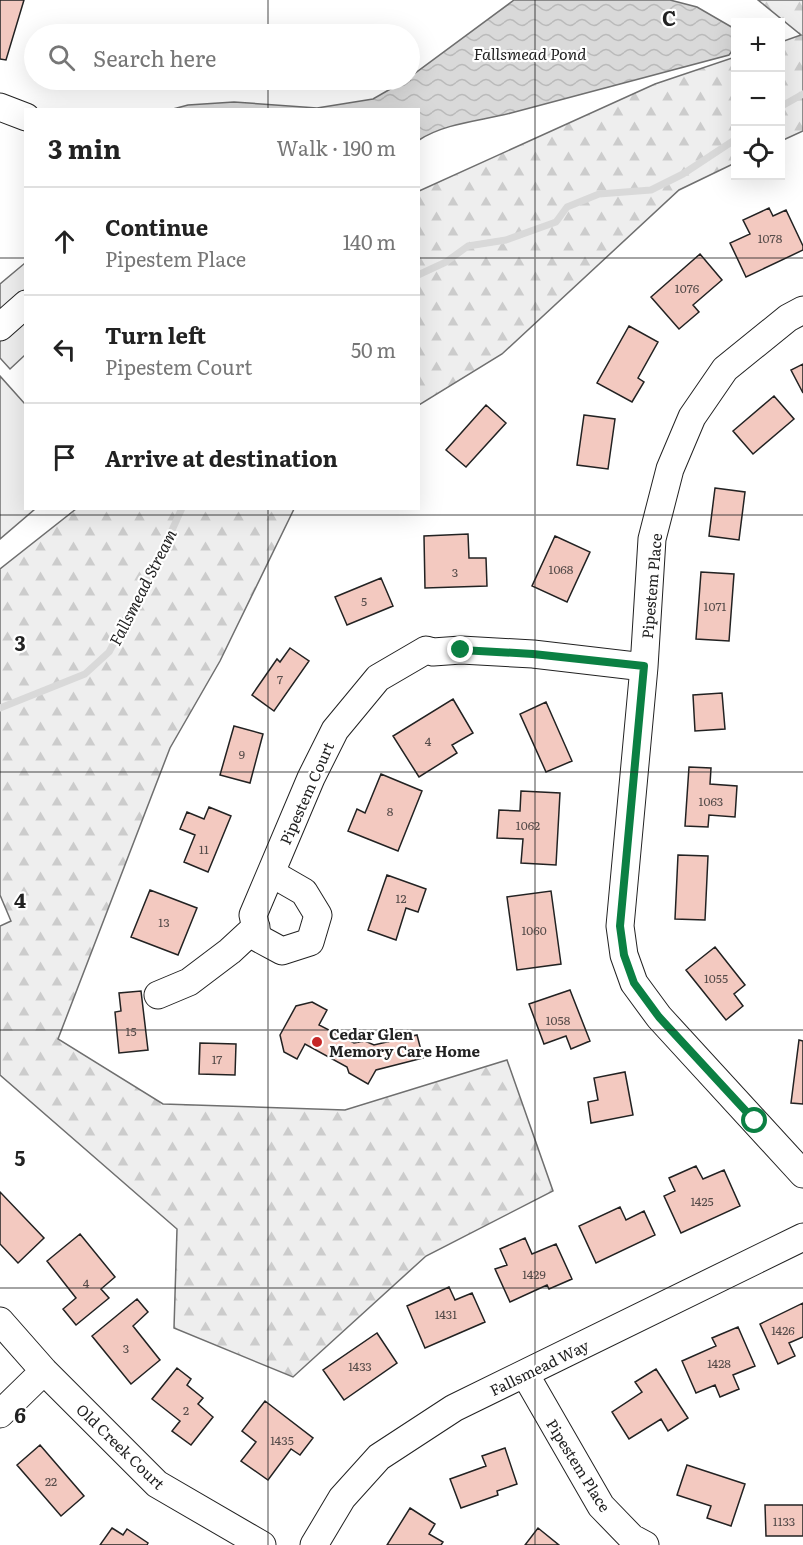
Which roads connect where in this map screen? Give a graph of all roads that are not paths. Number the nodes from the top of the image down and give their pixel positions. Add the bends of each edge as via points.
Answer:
1 (0, 107) edge
2 (24, 116) edge
3 (24, 306) edge
4 (803, 310) edge
5 (0, 327) edge
6 (644, 666) junction
7 (271, 873) junction
8 (256, 927) junction
9 (158, 995) dead end
10 (803, 1174) edge
11 (803, 1237) edge
12 (0, 1321) edge
13 (44, 1371) junction
14 (525, 1374) junction
15 (0, 1414) edge
16 (262, 1545) edge
17 (314, 1545) edge
18 (645, 1545) edge

1 - 2 street
3 - 5 street
4 - 6 street, Pipestem Place via 725,369 692,417 670,469 652,539
6 - 7 street, Pipestem Court via 533,654 426,650 378,678 335,730
6 - 10 street, Pipestem Place via 620,926 624,955 634,983 659,1017
7 - 8 street, Pipestem Court via 253,915
7 - 8 street via 304,892 318,915 310,942 282,951 258,938
8 - 9 street via 189,982
11 - 14 street, Fallsmead Way
12 - 13 street, Old Creek Court
13 - 15 street
13 - 16 street, Old Creek Court via 157,1484
14 - 17 street, Fallsmead Way via 454,1408 379,1457 342,1498
14 - 18 street, Pipestem Place via 601,1506 632,1538

